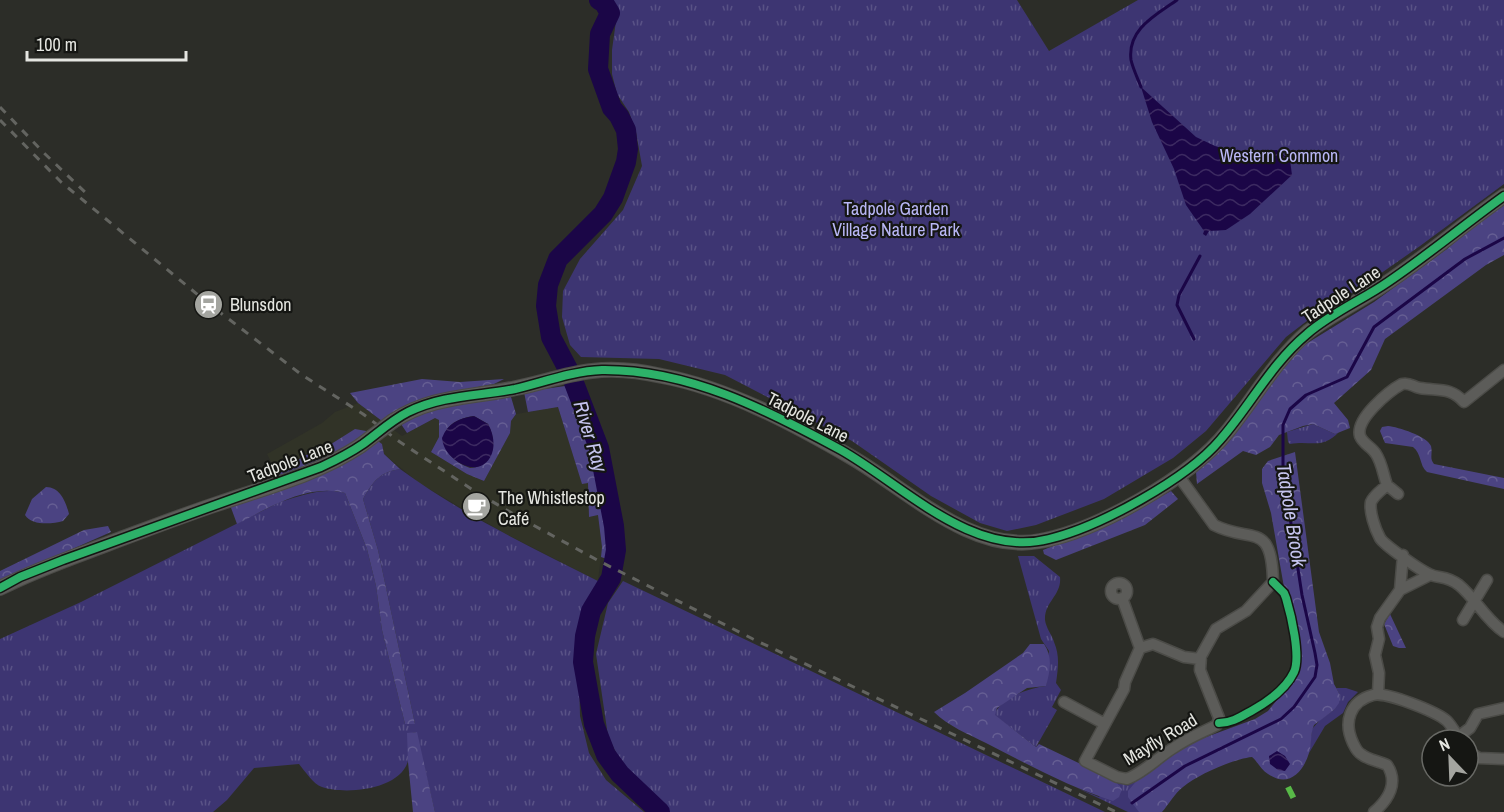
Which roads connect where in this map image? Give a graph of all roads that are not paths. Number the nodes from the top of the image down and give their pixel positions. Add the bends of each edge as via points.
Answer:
1 (1504, 196) edge
2 (1504, 370) edge
3 (1178, 475) junction
4 (1387, 485) junction
5 (1398, 494) dead end
6 (1403, 555) junction
7 (1430, 575) junction
8 (1487, 580) dead end
9 (0, 588) edge
10 (1400, 590) junction
11 (1122, 598) dead end
12 (1474, 601) junction
13 (1463, 620) dead end
14 (1504, 632) edge
15 (1140, 648) junction
16 (1200, 659) junction
17 (1378, 694) junction
18 (1064, 702) dead end
19 (1504, 708) edge
20 (1105, 724) junction
21 (1452, 728) edge
22 (1470, 728) edge
23 (1480, 758) edge
24 (1504, 759) edge
25 (1374, 812) edge

1 - 3 street, Tadpole Lane via 1386,284 1309,332 1281,359 1218,443
2 - 4 street via 1464,402 1452,392 1421,389 1406,382 1368,413 1362,421 1360,438 1378,457
3 - 9 street, Tadpole Lane, bridge via 1123,509 1067,534 1033,543 1006,542 958,525 846,453 736,399 664,376 594,370 419,407 341,458 311,472 63,560
3 - 16 street via 1214,525 1261,538 1273,575 1271,585 1246,610 1216,629
4 - 5 street
4 - 6 street via 1372,500 1371,511 1380,538
6 - 7 street
6 - 10 street
7 - 10 street
7 - 12 street via 1454,582
8 - 12 street
10 - 17 street via 1377,627
11 - 15 street
12 - 13 street
12 - 14 street
15 - 16 street via 1153,644
15 - 20 street
16 - 20 street, Mayfly Road via 1200,670 1220,720 1217,725 1178,744 1127,779 1084,761
17 - 21 street via 1441,717
17 - 25 street via 1357,704 1348,724 1359,753 1384,763 1391,771 1391,790
18 - 20 street
19 - 22 street via 1478,714
23 - 24 street

